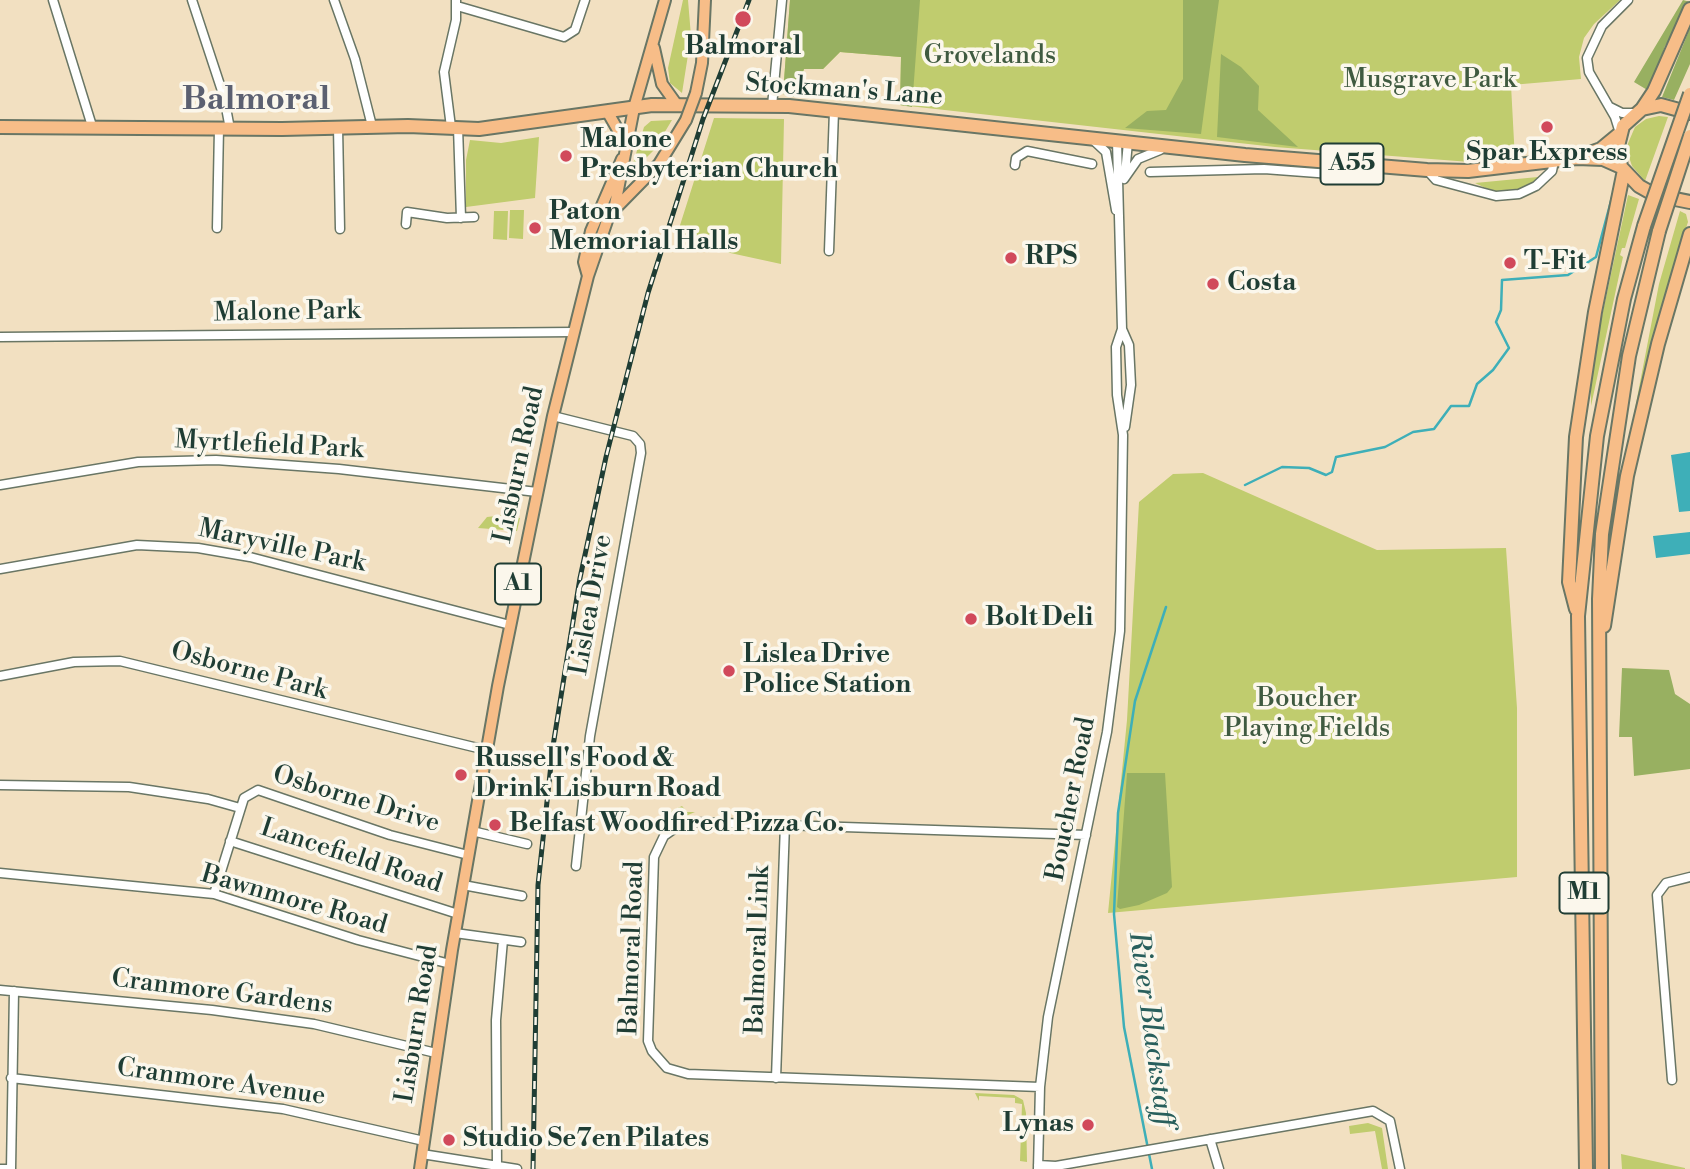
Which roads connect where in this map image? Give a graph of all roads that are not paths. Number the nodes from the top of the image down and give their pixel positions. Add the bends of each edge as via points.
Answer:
1 (53, 0) edge
2 (192, 0) edge
3 (334, 0) edge
4 (585, 0) edge
5 (665, 0) edge
6 (671, 0) edge
7 (782, 0) edge
8 (1628, 0) edge
9 (456, 3) edge
10 (702, 3) edge
11 (1690, 9) edge
12 (663, 12) junction
13 (654, 45) junction
14 (1690, 94) edge
15 (677, 105) junction
16 (772, 106) junction
17 (1610, 107) junction
18 (634, 108) junction
19 (607, 111) junction
20 (834, 111) junction
21 (1639, 111) junction
22 (1690, 113) edge
23 (92, 125) junction
24 (372, 126) junction
25 (0, 127) edge
26 (338, 127) junction
27 (454, 127) junction
28 (224, 129) junction
29 (1050, 133) junction
30 (1619, 134) junction
31 (1690, 136) edge
32 (1090, 138) junction
33 (1123, 142) junction
34 (626, 144) junction
35 (1173, 147) junction
36 (1048, 153) junction
37 (1245, 155) junction
38 (1577, 158) junction
39 (622, 159) junction
40 (1554, 161) junction
41 (1092, 164) dead end
42 (1015, 165) dead end
43 (1374, 166) junction
44 (1239, 169) junction
45 (1622, 169) junction
46 (1427, 170) junction
47 (1468, 171) junction
48 (1150, 172) dead end
49 (1124, 179) junction
50 (1471, 190) junction
51 (1120, 197) junction
52 (1690, 202) edge
53 (614, 208) junction
54 (474, 217) dead end
55 (461, 218) junction
56 (1119, 223) junction
57 (405, 224) dead end
58 (217, 228) dead end
59 (340, 229) dead end
60 (1690, 234) edge
61 (829, 251) dead end
62 (588, 276) junction
63 (1122, 329) junction
64 (574, 331) junction
65 (0, 337) edge
66 (553, 416) junction
67 (1123, 435) junction
68 (0, 485) edge
69 (537, 492) junction
70 (0, 569) edge
71 (1578, 616) junction
72 (510, 625) junction
73 (1600, 644) junction
74 (0, 676) edge
75 (486, 751) junction
76 (0, 785) edge
77 (240, 808) junction
78 (785, 824) junction
79 (472, 831) junction
80 (1086, 835) junction
81 (230, 841) junction
82 (527, 844) dead end
83 (468, 855) junction
84 (576, 866) dead end
85 (0, 873) edge
86 (1690, 877) edge
87 (463, 885) junction
88 (214, 894) junction
89 (522, 896) dead end
90 (458, 914) junction
91 (455, 933) junction
92 (503, 940) junction
93 (521, 942) dead end
94 (450, 964) junction
95 (0, 990) edge
96 (15, 991) junction
97 (436, 1053) junction
98 (11, 1078) junction
99 (776, 1078) junction
100 (1672, 1080) dead end
101 (1040, 1087) junction
102 (1210, 1139) junction
103 (424, 1141) junction
104 (422, 1154) junction
105 (496, 1166) junction
106 (1038, 1167) edge
107 (0, 1169) edge
108 (9, 1169) edge
109 (420, 1169) edge
110 (517, 1169) edge
111 (1219, 1169) edge
112 (1400, 1169) edge
113 (1587, 1169) edge
114 (1602, 1169) edge

1 - 23 street
2 - 28 street via 224,97
3 - 24 street
4 - 9 street via 575,30 564,37
5 - 12 main road, A1
6 - 12 main road, A1
7 - 16 street
8 - 17 street via 1602,26 1587,58 1589,72
9 - 27 street via 444,72
10 - 53 main road, Lisburn Road / A1, bridge via 702,63 686,120 659,164
11 - 21 highway via 1654,91
12 - 13 main road, A1
13 - 15 main road via 662,84
13 - 18 main road, A1
14 - 71 highway, M1, bridge via 1624,299 1597,436
15 - 16 highway, Stockman's Lane / A55
15 - 18 highway, Stockman's Lane / A55
16 - 20 highway, Stockman's Lane / A55
17 - 21 street via 1622,113
17 - 30 street
18 - 19 highway, A55
18 - 34 main road, A1
19 - 27 highway, A55 via 508,127
19 - 34 main road
20 - 29 highway, Stockman's Lane / A55
20 - 61 street
21 - 22 highway via 1661,105
21 - 30 highway, A55
23 - 25 highway, A55
23 - 28 highway, A55
24 - 26 highway, A55
24 - 27 highway, A55
26 - 28 highway, A55
26 - 59 street
27 - 55 street
28 - 58 street
29 - 32 highway, Stockman's Lane / A55
29 - 36 street
30 - 38 highway, Stockman's Lane / A55 via 1601,149
30 - 45 highway
31 - 73 highway, M1, bridge via 1636,318 1602,534
32 - 33 highway, Stockman's Lane / A55
32 - 56 street via 1106,152
33 - 35 highway, Stockman's Lane / A55
33 - 49 street, Boucher Road
33 - 51 street, Boucher Road
34 - 39 main road, A1
35 - 37 highway, Stockman's Lane / A55
35 - 49 street via 1144,155
36 - 41 street
36 - 42 street via 1020,153
37 - 43 highway, Stockman's Lane / A55
37 - 44 street
38 - 40 highway, Stockman's Lane / A55
38 - 45 highway, Stockman's Lane / A55 via 1603,159
39 - 53 main road, A1
39 - 62 main road, A1 via 591,231 584,262
40 - 47 highway, Stockman's Lane / A55
40 - 50 street, Stockman's Lane via 1547,178 1518,194 1496,196
43 - 44 street, Stockman's Lane via 1344,175
43 - 46 highway, Stockman's Lane / A55
44 - 48 street, Stockman's Lane
45 - 52 highway, A55 via 1648,192
45 - 71 highway, M1 via 1576,437 1569,582
46 - 47 highway, Stockman's Lane / A55
46 - 50 street, Stockman's Lane via 1436,180
47 - 50 street
49 - 51 street, Boucher Road
51 - 56 street, Boucher Road
53 - 62 main road, Lisburn Road / A1 via 603,226
54 - 55 street
55 - 57 street via 407,212
56 - 63 street, Boucher Road
60 - 73 highway, M1 via 1627,476
62 - 64 main road, Lisburn Road / A1
63 - 67 street, Boucher Road via 1116,347
63 - 67 street, Boucher Road via 1129,345 1131,385
64 - 65 street, Malone Park
64 - 66 main road, Lisburn Road / A1
66 - 69 main road, Lisburn Road / A1
66 - 84 street, Lislea Drive via 633,436 641,453 590,736
67 - 80 street, Boucher Road via 1121,631
68 - 69 street, Myrtlefield Park via 138,462 216,460
69 - 72 main road, Lisburn Road / A1
70 - 72 street, Maryville Park via 137,545 198,548 262,560
71 - 113 highway, M1
72 - 75 main road, Lisburn Road / A1
73 - 114 highway, M1
74 - 75 street, Osborne Park via 75,662 120,661
75 - 79 main road, Lisburn Road / A1
76 - 77 street, Osborne Drive via 129,787
77 - 81 street, Osborne Drive
77 - 83 street, Osborne Drive via 244,798 258,790 390,835
78 - 80 street, Balmoral Road
78 - 99 street, Balmoral Link
78 - 99 street, Balmoral Road via 692,822 672,830 654,857 651,916 648,1041 659,1061 677,1073
79 - 82 street
79 - 83 main road, Lisburn Road / A1
80 - 101 street, Boucher Road via 1052,997
81 - 88 street, Osborne Drive
81 - 90 street, Lancefield Road
83 - 87 main road, Lisburn Road / A1
85 - 88 street, Bawnmore Road
86 - 100 street via 1665,883 1657,895
87 - 89 street
87 - 90 main road, Lisburn Road / A1
88 - 94 street, Bawnmore Road
90 - 91 main road, Lisburn Road / A1
91 - 92 street
91 - 94 main road, Lisburn Road / A1
92 - 93 street
92 - 105 street via 496,1020
94 - 97 main road, Lisburn Road / A1
95 - 96 street, Cranmore Gardens
96 - 97 street, Cranmore Gardens via 301,1023
96 - 98 street
97 - 103 main road, Lisburn Road / A1
98 - 103 street, Cranmore Avenue via 283,1109
98 - 108 street
99 - 101 street, Balmoral Road
101 - 106 street, Boucher Road
102 - 106 street
102 - 111 street
102 - 112 street via 1373,1111 1390,1121
103 - 104 main road, Lisburn Road / A1
104 - 105 street
104 - 109 main road, Lisburn Road / A1
105 - 110 street
107 - 108 street

